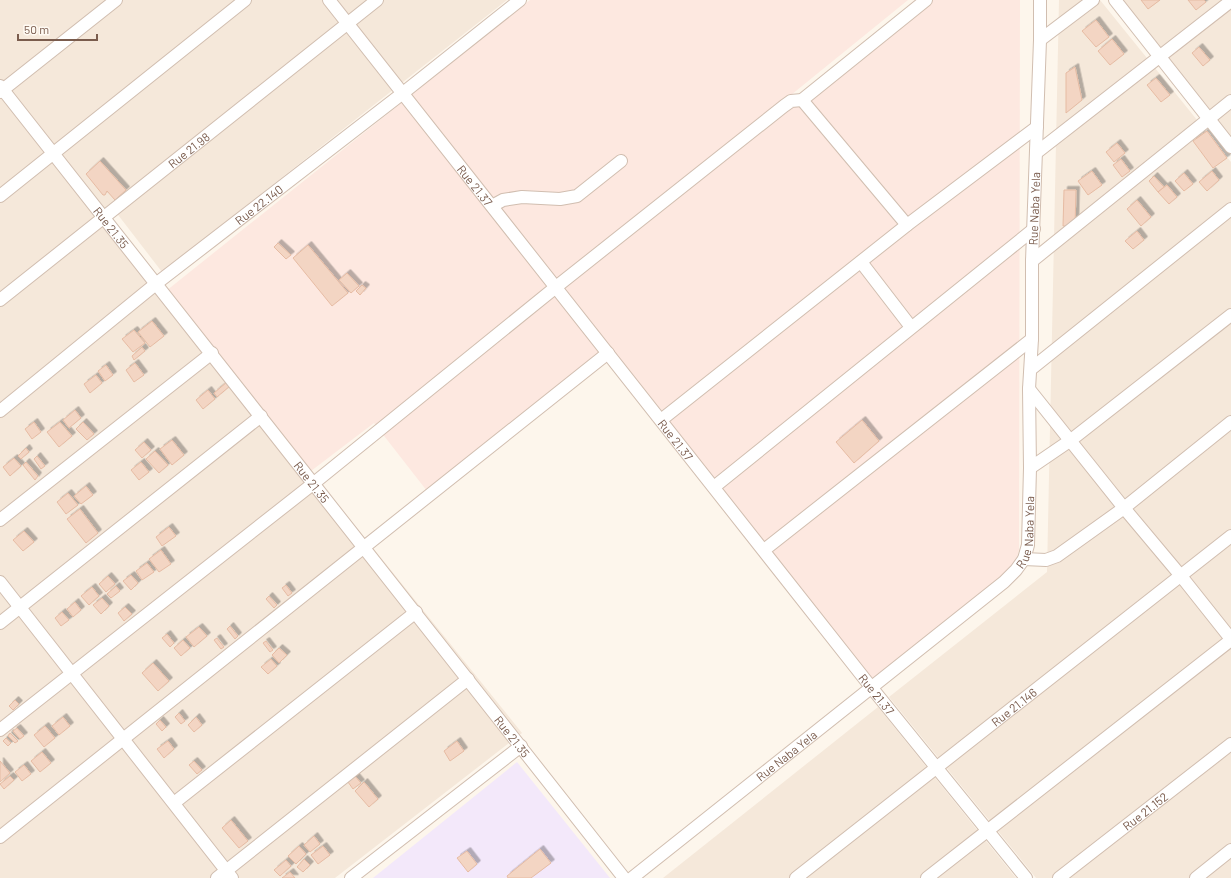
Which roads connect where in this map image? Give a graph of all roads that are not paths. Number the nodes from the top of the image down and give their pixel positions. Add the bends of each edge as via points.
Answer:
1 (116, 0) edge
2 (245, 0) edge
3 (329, 0) edge
4 (377, 0) edge
5 (520, 0) edge
6 (926, 0) edge
7 (1040, 0) edge
8 (1093, 0) edge
9 (1115, 0) edge
10 (1231, 1) edge
11 (347, 23) junction
12 (1040, 40) junction
13 (1159, 57) junction
14 (1, 89) edge
15 (403, 93) junction
16 (802, 100) junction
17 (1231, 101) edge
18 (1209, 119) junction
19 (1037, 127) junction
20 (1231, 147) edge
21 (54, 153) junction
22 (1036, 153) junction
23 (621, 161) dead end
24 (0, 196) edge
25 (492, 206) junction
26 (1231, 209) edge
27 (104, 217) junction
28 (907, 225) junction
29 (1034, 228) junction
30 (1032, 261) junction
31 (861, 262) junction
32 (157, 283) junction
33 (556, 287) junction
34 (0, 300) edge
35 (1231, 315) edge
36 (911, 327) junction
37 (1032, 339) junction
38 (212, 353) junction
39 (608, 353) junction
40 (1031, 369) junction
41 (1029, 389) junction
42 (0, 411) edge
43 (261, 416) junction
44 (661, 420) junction
45 (1231, 422) edge
46 (1071, 440) junction
47 (1030, 468) junction
48 (314, 483) junction
49 (714, 487) junction
50 (1124, 508) junction
51 (0, 520) edge
52 (1231, 536) edge
53 (364, 546) junction
54 (764, 550) junction
55 (1024, 559) junction
56 (1181, 576) junction
57 (0, 582) edge
58 (20, 608) junction
59 (416, 612) junction
60 (0, 623) edge
61 (1231, 639) edge
62 (72, 673) junction
63 (468, 679) junction
64 (871, 687) junction
65 (0, 730) edge
66 (122, 739) junction
67 (1231, 744) edge
68 (521, 746) junction
69 (936, 767) junction
70 (174, 803) junction
71 (987, 830) junction
72 (0, 837) edge
73 (1231, 850) edge
74 (225, 876) edge
75 (351, 878) edge
76 (624, 878) edge
77 (632, 878) edge
78 (796, 878) edge
79 (927, 878) edge
80 (1026, 878) edge
81 (1059, 878) edge
82 (1196, 878) edge

1 - 14 street
2 - 21 street
3 - 11 street, Rue 21.37
4 - 11 street, Rue 21.98
5 - 15 street, Rue 22.140
6 - 16 street
7 - 12 street, Rue Naba Yela
8 - 12 street
9 - 13 street
10 - 13 street
11 - 15 street, Rue 21.37
11 - 27 street, Rue 21.98
12 - 19 street, Rue Naba Yela
13 - 18 street
13 - 22 street
14 - 21 street, Rue 21.35
15 - 25 street, Rue 21.37
15 - 32 street, Rue 22.140
16 - 28 street
16 - 33 street via 791,101 784,106
17 - 18 street
18 - 20 street
18 - 30 street
19 - 22 street, Rue Naba Yela
19 - 28 street
21 - 24 street
21 - 27 street, Rue 21.35
22 - 29 street, Rue Naba Yela
23 - 25 street via 577,196 560,199 522,197 503,200
25 - 33 street, Rue 21.37
26 - 40 street
27 - 32 street, Rue 21.35
27 - 34 street, Rue 21.98
28 - 31 street
29 - 30 street, Rue Naba Yela
29 - 36 street
30 - 37 street, Rue Naba Yela
31 - 36 street
31 - 44 street
32 - 38 street, Rue 21.35
32 - 42 street, Rue 22.140
33 - 39 street, Rue 21.37
33 - 48 street
35 - 46 street
36 - 49 street
37 - 40 street, Rue Naba Yela
37 - 54 street
38 - 43 street, Rue 21.35
38 - 51 street
39 - 44 street, Rue 21.37
39 - 53 street
40 - 41 street, Rue Naba Yela
41 - 46 street
41 - 47 street, Rue Naba Yela
43 - 48 street, Rue 21.35
43 - 58 street
44 - 49 street, Rue 21.37
45 - 50 street
46 - 47 street
46 - 50 street
47 - 55 street, Rue Naba Yela via 1028,545
48 - 53 street, Rue 21.35
48 - 62 street
49 - 54 street, Rue 21.37
50 - 55 street via 1057,556 1046,560
50 - 56 street
52 - 56 street, Rue 21.146
53 - 59 street, Rue 21.35
53 - 66 street
54 - 64 street, Rue 21.37
55 - 64 street, Rue Naba Yela via 1004,582
56 - 61 street
56 - 69 street, Rue 21.146
57 - 58 street
58 - 60 street
58 - 62 street
59 - 63 street, Rue 21.35
59 - 70 street
61 - 71 street
62 - 65 street
62 - 66 street
63 - 68 street, Rue 21.35
63 - 74 street
64 - 69 street, Rue 21.37
64 - 77 street, Rue Naba Yela
66 - 70 street
66 - 72 street
67 - 81 street, Rue 21.152
68 - 75 street
68 - 76 street, Rue 21.35
69 - 71 street, Rue 21.37
69 - 78 street, Rue 21.146
70 - 74 street
71 - 79 street
71 - 80 street, Rue 21.37
73 - 82 street

